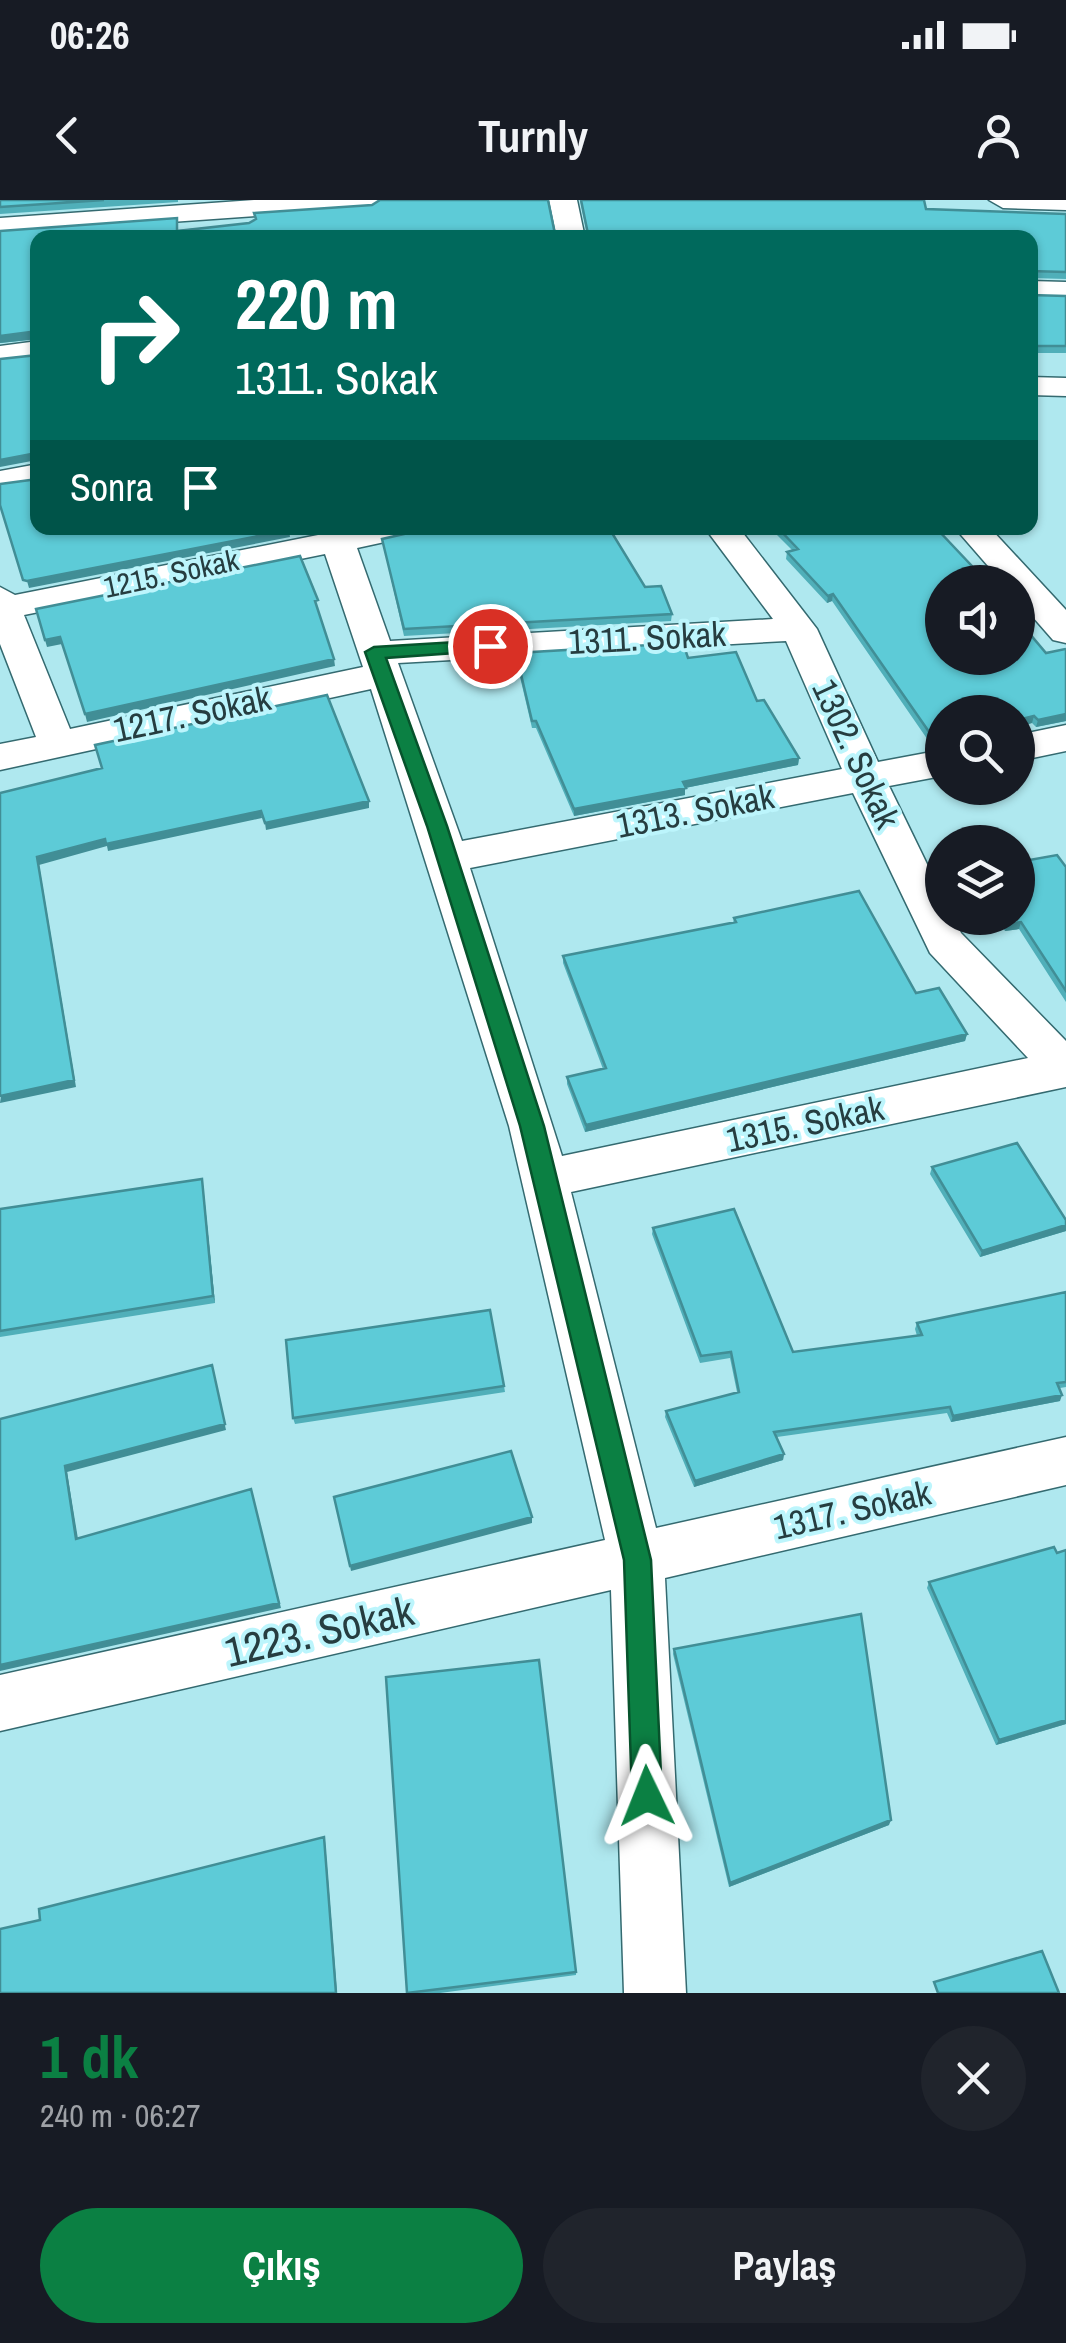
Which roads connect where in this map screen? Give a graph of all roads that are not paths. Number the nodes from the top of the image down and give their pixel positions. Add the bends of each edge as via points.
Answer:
1 (372, 200) edge
2 (563, 200) edge
3 (1003, 200) edge
4 (1066, 202) edge
5 (223, 216) edge
6 (0, 226) edge
7 (569, 230) edge
8 (1038, 290) edge
9 (1066, 291) edge
10 (30, 351) edge
11 (0, 355) edge
12 (1038, 386) edge
13 (1066, 387) edge
14 (30, 475) edge
15 (0, 481) edge
16 (332, 535) edge
17 (336, 535) edge
18 (727, 535) edge
19 (978, 535) edge
20 (5, 622) edge
21 (800, 629) junction
22 (1066, 632) edge
23 (379, 663) junction
24 (1066, 738) edge
25 (57, 743) junction
26 (1035, 744) edge
27 (0, 757) edge
28 (925, 766) edge
29 (866, 778) junction
30 (447, 858) junction
31 (1065, 1069) edge
32 (544, 1179) junction
33 (1066, 1461) edge
34 (638, 1560) junction
35 (0, 1703) edge
36 (655, 1993) edge

1 - 5 street
2 - 7 street
3 - 4 street
5 - 6 street
8 - 9 street
10 - 11 street
12 - 13 street
14 - 15 street
16 - 20 street, 1215. Sokak
17 - 23 street
18 - 21 street, 1302. Sokak
19 - 22 street
20 - 25 street
21 - 23 street, 1311. Sokak
21 - 29 street, 1302. Sokak
23 - 25 street, 1217. Sokak
23 - 30 street
24 - 26 street
25 - 27 street, 1217. Sokak
28 - 29 street, 1313. Sokak
29 - 30 street, 1313. Sokak
29 - 31 street, 1302. Sokak via 945,942
30 - 32 street
31 - 32 street, 1315. Sokak
32 - 34 street
33 - 34 street, 1317. Sokak
34 - 35 street, 1223. Sokak
34 - 36 street

